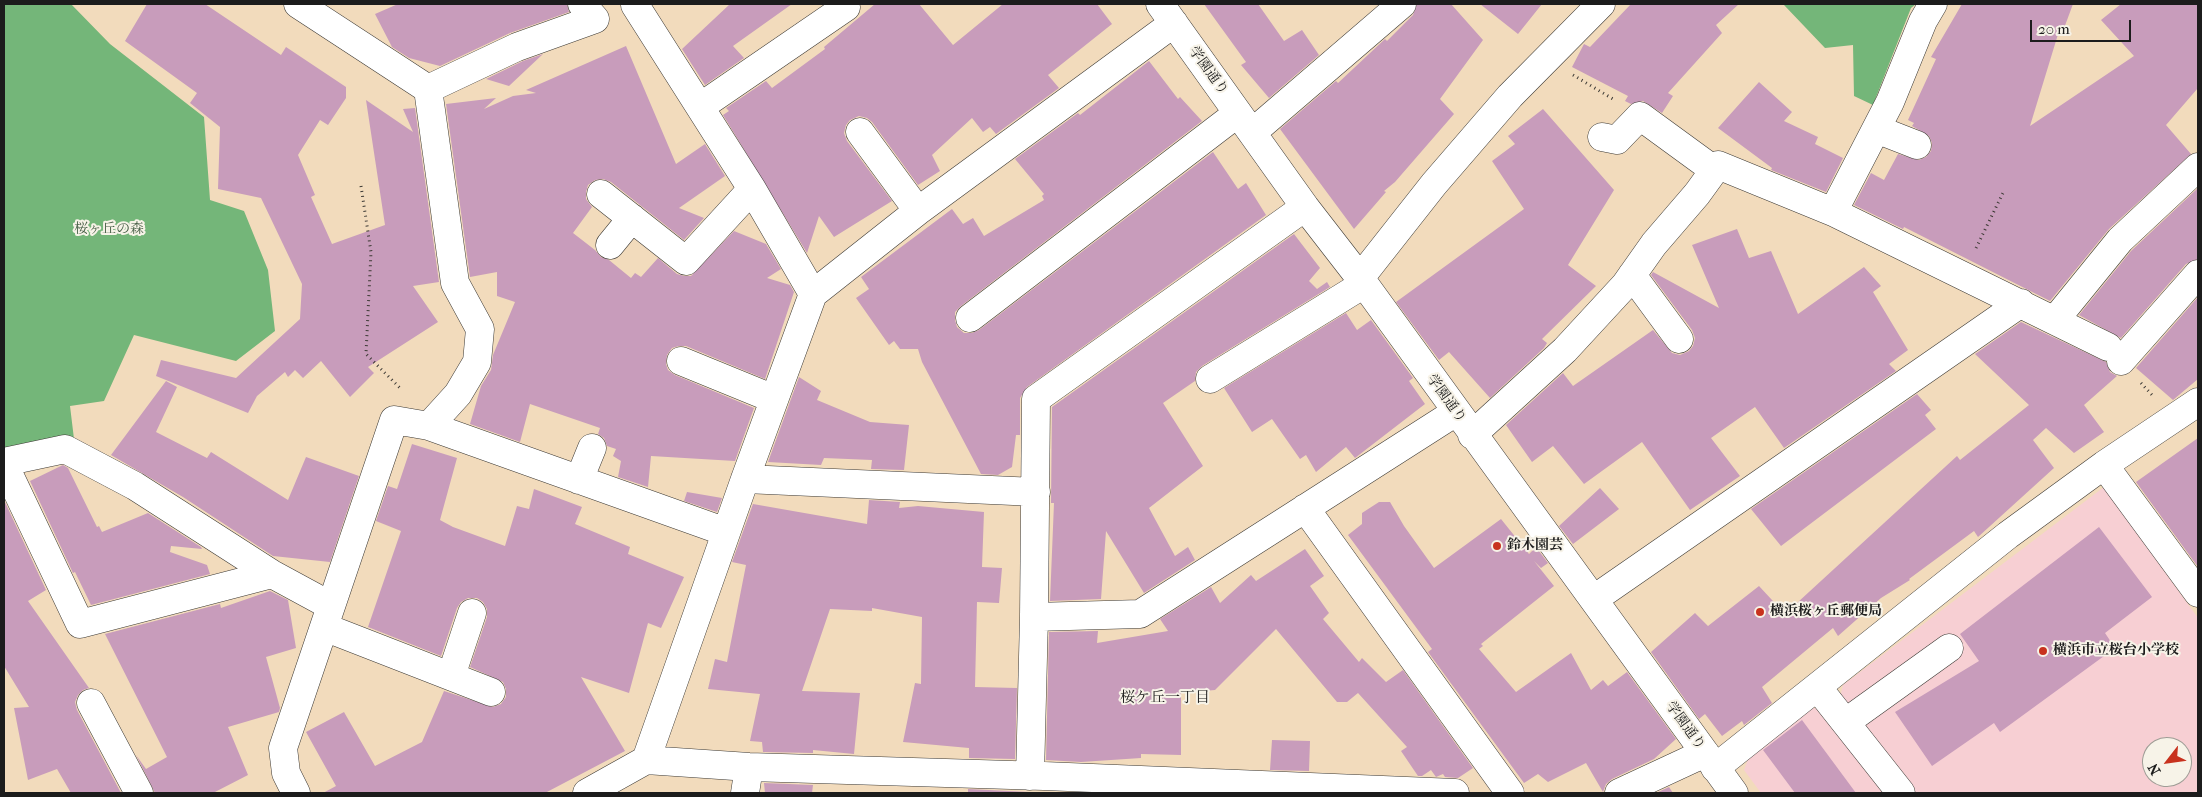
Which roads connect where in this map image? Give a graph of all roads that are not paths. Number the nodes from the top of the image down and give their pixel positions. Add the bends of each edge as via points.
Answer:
1 (339, 4) edge
2 (582, 4) edge
3 (1402, 4) edge
4 (1602, 4) edge
5 (1933, 4) edge
6 (635, 5) edge
7 (846, 7) dead end
8 (306, 9) edge
9 (1167, 13) edge
10 (428, 89) junction
11 (700, 107) junction
12 (1246, 122) junction
13 (1879, 124) junction
14 (860, 132) dead end
15 (1602, 137) dead end
16 (1918, 139) dead end
17 (2198, 167) edge
18 (1714, 170) junction
19 (753, 191) junction
20 (601, 194) dead end
21 (1305, 207) junction
22 (918, 212) junction
23 (1833, 212) junction
24 (632, 218) junction
25 (610, 245) dead end
26 (2198, 274) edge
27 (1632, 275) junction
28 (1362, 281) junction
29 (813, 294) junction
30 (2021, 303) junction
31 (970, 318) dead end
32 (2055, 320) junction
33 (1679, 338) dead end
34 (681, 361) dead end
35 (1210, 379) dead end
36 (774, 399) junction
37 (2198, 402) edge
38 (1456, 412) junction
39 (428, 418) junction
40 (1472, 435) junction
41 (592, 448) dead end
42 (4, 463) edge
43 (2104, 465) junction
44 (745, 479) junction
45 (579, 480) junction
46 (1036, 492) junction
47 (1306, 508) junction
48 (726, 532) junction
49 (272, 574) junction
50 (2198, 593) edge
51 (1594, 599) junction
52 (472, 613) dead end
53 (327, 616) junction
54 (1034, 617) junction
55 (1949, 648) dead end
56 (448, 675) junction
57 (1818, 688) junction
58 (491, 692) dead end
59 (91, 703) dead end
60 (1846, 722) junction
61 (646, 760) junction
62 (1710, 760) junction
63 (747, 780) edge
64 (1038, 782) edge
65 (944, 783) edge
66 (1131, 787) edge
67 (139, 793) edge
68 (296, 793) edge
69 (587, 793) edge
70 (1455, 793) edge
71 (1510, 793) edge
72 (1619, 793) edge
73 (1734, 793) edge
74 (1901, 793) edge

1 - 8 street
2 - 10 street via 595,19 517,47
3 - 12 street
4 - 28 street via 1510,96 1434,184
5 - 13 street
6 - 11 street
7 - 11 street
8 - 10 street
9 - 12 street, 学園通り
9 - 22 street
10 - 39 street via 455,283 480,329 476,362 458,394
11 - 19 street
12 - 21 street, 学園通り
12 - 31 street
13 - 16 street
13 - 23 street
14 - 22 street
15 - 18 street via 1617,140 1640,116
17 - 32 street via 2120,240
18 - 23 street via 1718,165
18 - 27 street
19 - 24 street via 686,261
19 - 29 street
20 - 24 street
21 - 28 street, 学園通り
21 - 46 street via 1036,399
22 - 29 street
23 - 30 street
24 - 25 street
26 - 32 street via 2114,354
27 - 33 street
27 - 40 street via 1565,350
28 - 35 street
28 - 38 street, 学園通り
29 - 36 street
30 - 32 street
30 - 51 street
34 - 36 street
36 - 44 street
37 - 43 street
38 - 40 street, 学園通り
38 - 47 street
39 - 45 street
39 - 53 street via 394,420
40 - 51 street, 学園通り
41 - 45 street
42 - 49 street via 65,449 134,486
42 - 49 street via 80,624
43 - 50 street
43 - 57 street via 2008,535
44 - 46 street
44 - 48 street
45 - 48 street
46 - 54 street
47 - 54 street via 1140,614
47 - 71 street
48 - 61 street
49 - 53 street
51 - 62 street, 学園通り
52 - 56 street
53 - 56 street
53 - 68 street via 283,748 286,773
54 - 64 street
55 - 60 street
56 - 58 street
57 - 60 street
57 - 62 street
59 - 67 street
60 - 74 street
61 - 63 street
61 - 69 street
62 - 72 street
62 - 73 street, 学園通り
63 - 65 street
64 - 65 street
64 - 66 street
66 - 70 street

